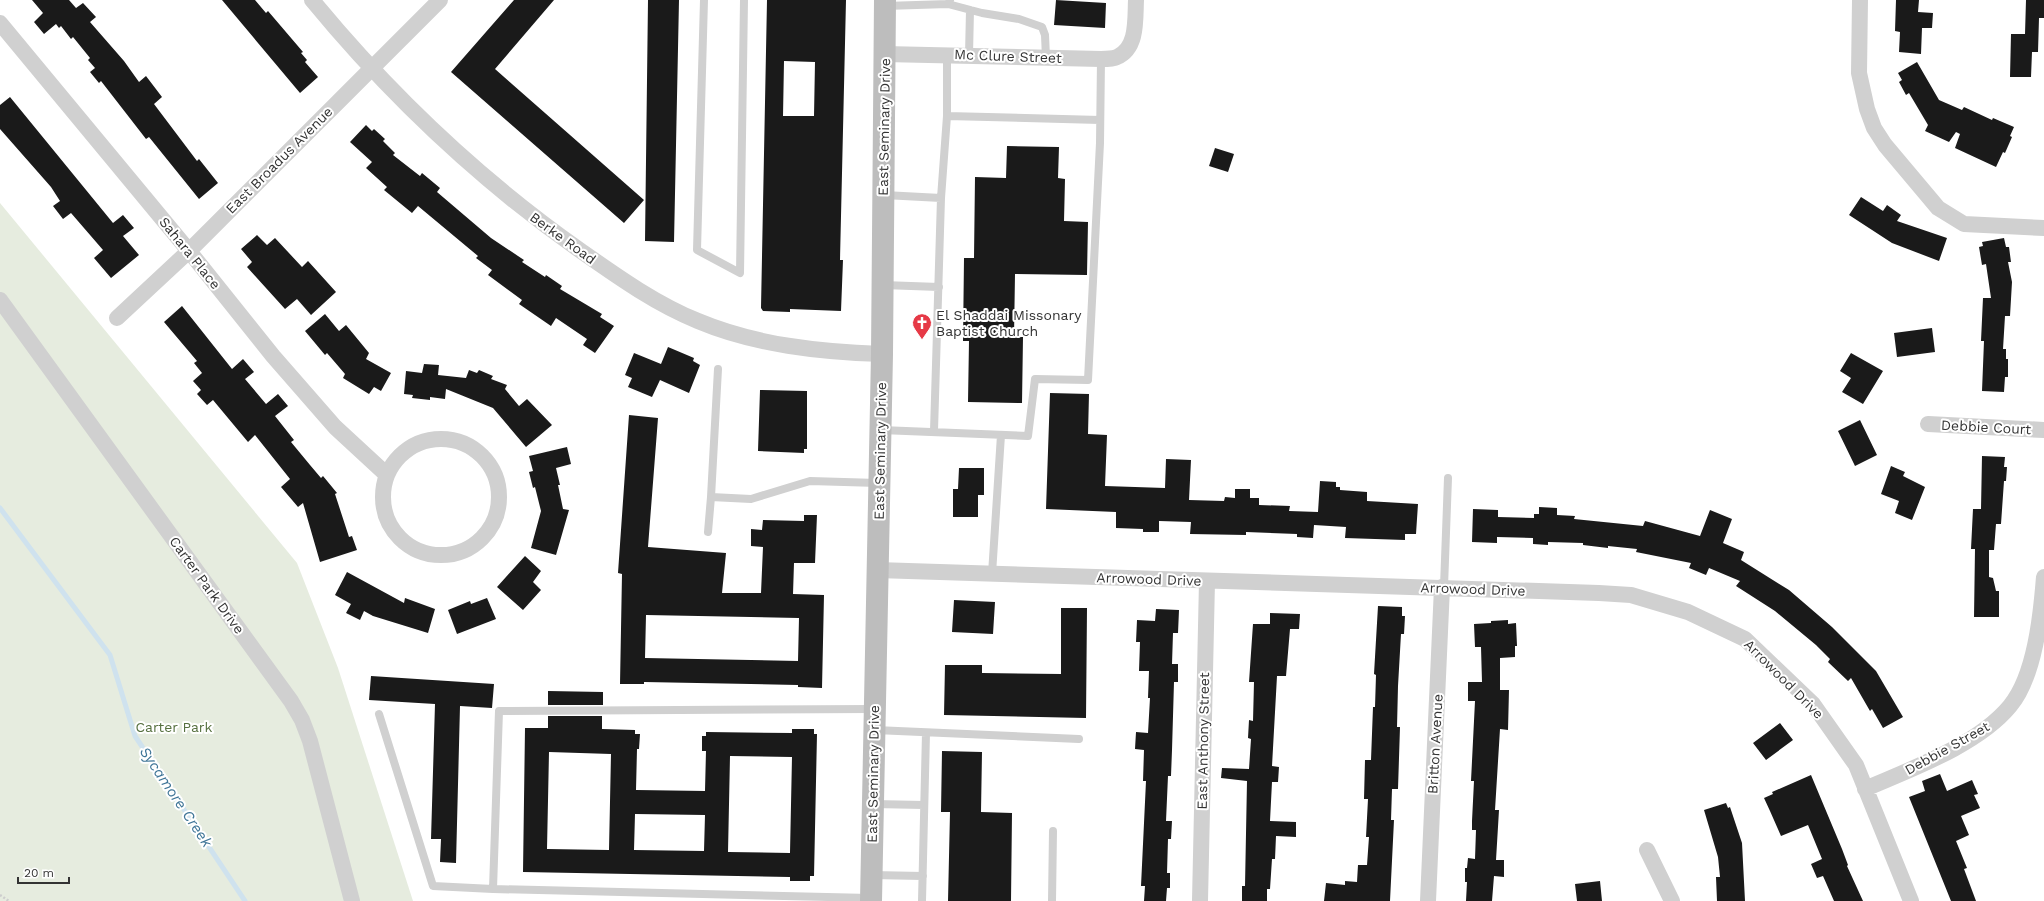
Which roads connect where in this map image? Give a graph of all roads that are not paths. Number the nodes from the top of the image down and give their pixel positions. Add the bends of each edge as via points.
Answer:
1 (312, 0) edge
2 (440, 0) edge
3 (704, 0) edge
4 (744, 0) edge
5 (1136, 0) edge
6 (1860, 0) edge
7 (949, 2) edge
8 (885, 3) edge
9 (970, 10) junction
10 (0, 23) edge
11 (884, 54) junction
12 (947, 54) junction
13 (969, 55) junction
14 (1046, 58) junction
15 (1101, 60) junction
16 (371, 68) junction
17 (947, 116) junction
18 (1100, 120) junction
19 (883, 195) junction
20 (941, 198) junction
21 (2044, 228) edge
22 (189, 251) junction
23 (882, 285) junction
24 (939, 287) junction
25 (0, 300) edge
26 (117, 318) dead end
27 (882, 354) junction
28 (718, 369) dead end
29 (1928, 424) dead end
30 (880, 430) junction
31 (2044, 430) edge
32 (934, 432) junction
33 (1001, 434) junction
34 (387, 475) junction
35 (1448, 478) dead end
36 (879, 483) junction
37 (711, 497) junction
38 (708, 532) dead end
39 (877, 570) junction
40 (992, 574) junction
41 (2044, 577) edge
42 (1207, 581) junction
43 (1443, 587) junction
44 (2042, 617) edge
45 (379, 714) dead end
46 (874, 720) junction
47 (926, 732) junction
48 (1079, 739) dead end
49 (1865, 789) junction
50 (873, 804) junction
51 (924, 805) junction
52 (1053, 831) dead end
53 (1647, 850) dead end
54 (871, 875) junction
55 (923, 876) junction
56 (493, 889) junction
57 (871, 900) edge
58 (352, 901) edge
59 (922, 901) edge
60 (1052, 901) edge
61 (1200, 901) edge
62 (1428, 901) edge
63 (1672, 901) edge
64 (1911, 901) edge

1 - 16 street, Berke Road
2 - 16 street, East Broadus Avenue
3 - 4 lane via 697,250 740,273
5 - 15 street, Mc Clure Street via 1133,38 1128,49 1116,58
6 - 21 street via 1859,74 1867,109 1874,128 1885,145 1938,208 1964,224
7 - 8 lane
7 - 9 lane
8 - 11 main road, East Seminary Drive
9 - 13 lane
9 - 14 lane via 1019,19 1042,27
10 - 22 street, Sahara Place
11 - 12 street, Mc Clure Street
11 - 19 main road, East Seminary Drive
12 - 13 street, Mc Clure Street
12 - 17 lane
13 - 14 street, Mc Clure Street
14 - 15 street, Mc Clure Street
15 - 18 lane
16 - 22 street, East Broadus Avenue
16 - 27 street, Berke Road via 429,128 514,202 616,276 654,300 697,321 761,340 837,352
17 - 18 lane
17 - 20 lane
18 - 33 lane via 1088,380 1035,379 1028,436
19 - 20 lane
19 - 23 main road, East Seminary Drive
20 - 24 lane
22 - 26 street, East Broadus Avenue
22 - 34 street, Sahara Place via 273,356 335,427
23 - 24 lane
23 - 27 main road, East Seminary Drive
24 - 32 lane
25 - 58 street, Carter Park Drive via 291,701 310,741
27 - 30 main road, East Seminary Drive
28 - 37 lane
29 - 31 street, Debbie Court
30 - 32 lane
30 - 36 main road, East Seminary Drive
32 - 33 lane
33 - 40 lane
34 - 34 street via 383,490 388,522 408,546 438,556 454,554 469,549 491,527 497,512 497,480 480,454 467,445 452,440 436,439 421,443 395,461
35 - 43 lane
36 - 37 lane via 810,481 751,500
36 - 39 main road, East Seminary Drive
37 - 38 lane
39 - 40 street, Arrowood Drive
39 - 46 main road, East Seminary Drive
40 - 42 street, Arrowood Drive
41 - 44 street, Debbie Street
42 - 43 street, Arrowood Drive
42 - 61 street, East Anthony Street
43 - 49 street, Arrowood Drive via 1631,595 1688,612 1745,639 1813,704 1856,765
43 - 62 street, Britton Avenue
44 - 49 street, Debbie Street via 2034,653 2024,681 2011,705 1986,730 1930,760
45 - 56 lane via 433,886
46 - 47 lane
46 - 50 main road, East Seminary Drive
46 - 56 lane via 499,711
47 - 48 lane
47 - 51 lane
49 - 64 street, Arrowood Drive
50 - 51 lane
50 - 54 main road, East Seminary Drive
51 - 55 lane
52 - 60 lane
53 - 63 street
54 - 55 lane
54 - 57 main road, East Seminary Drive
55 - 59 lane
56 - 57 lane

